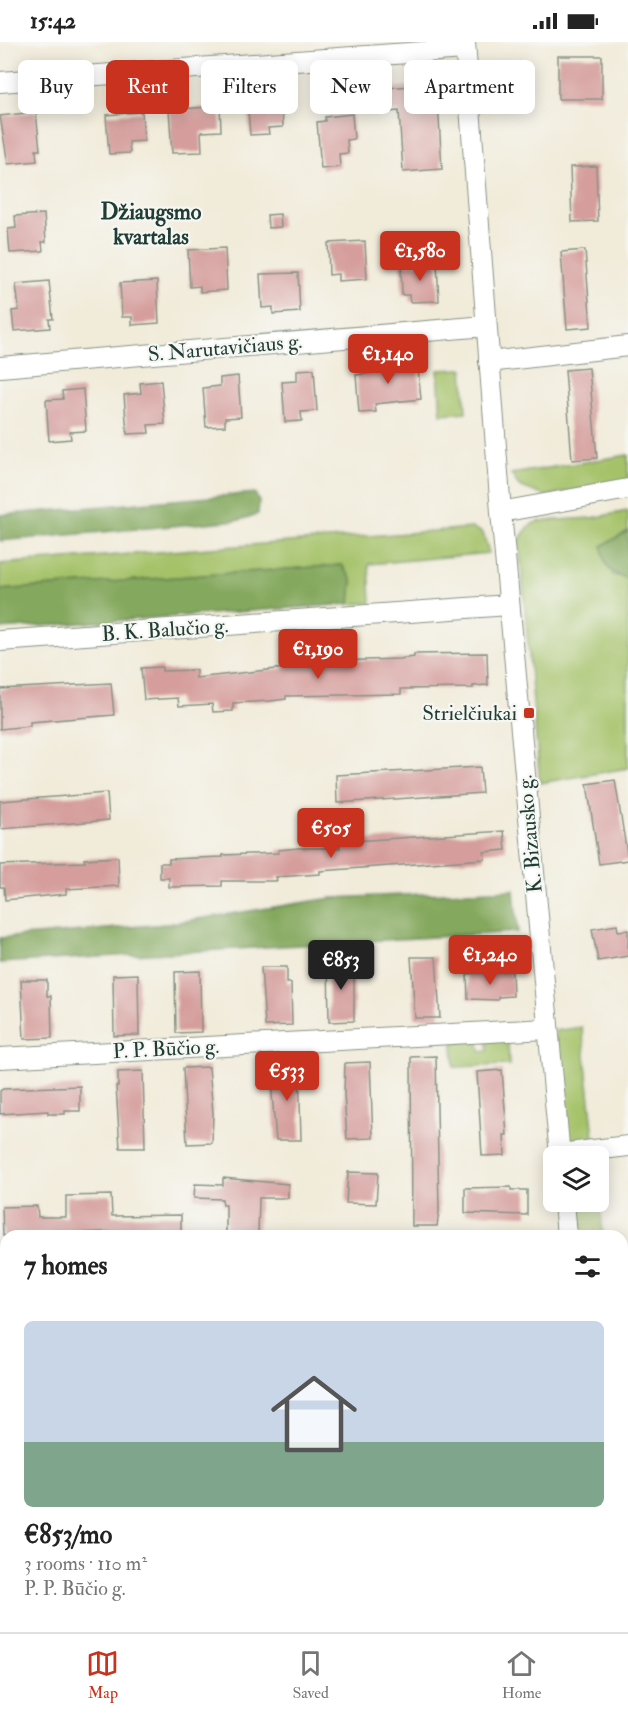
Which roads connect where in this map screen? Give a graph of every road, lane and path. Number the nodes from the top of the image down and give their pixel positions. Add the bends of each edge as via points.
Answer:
1 (465, 45) edge
2 (0, 82) edge
3 (486, 326) junction
4 (628, 346) edge
5 (489, 362) junction
6 (0, 367) edge
7 (628, 489) edge
8 (501, 512) junction
9 (509, 604) junction
10 (0, 641) edge
11 (547, 1029) junction
12 (0, 1058) edge
13 (558, 1146) edge
14 (628, 1146) edge
15 (609, 1148) edge
16 (565, 1212) edge
17 (566, 1230) edge

1 - 2 street
1 - 3 street
3 - 5 street
3 - 6 street, S. Narutavičiaus g.
4 - 5 street
5 - 8 street
7 - 8 street
8 - 9 street, K. Bizausko g.
9 - 10 street, B. K. Balučio g.
9 - 11 street, K. Bizausko g.
11 - 12 street, P. P. Būčio g.
11 - 13 street, K. Bizausko g.
14 - 15 street
16 - 17 street

